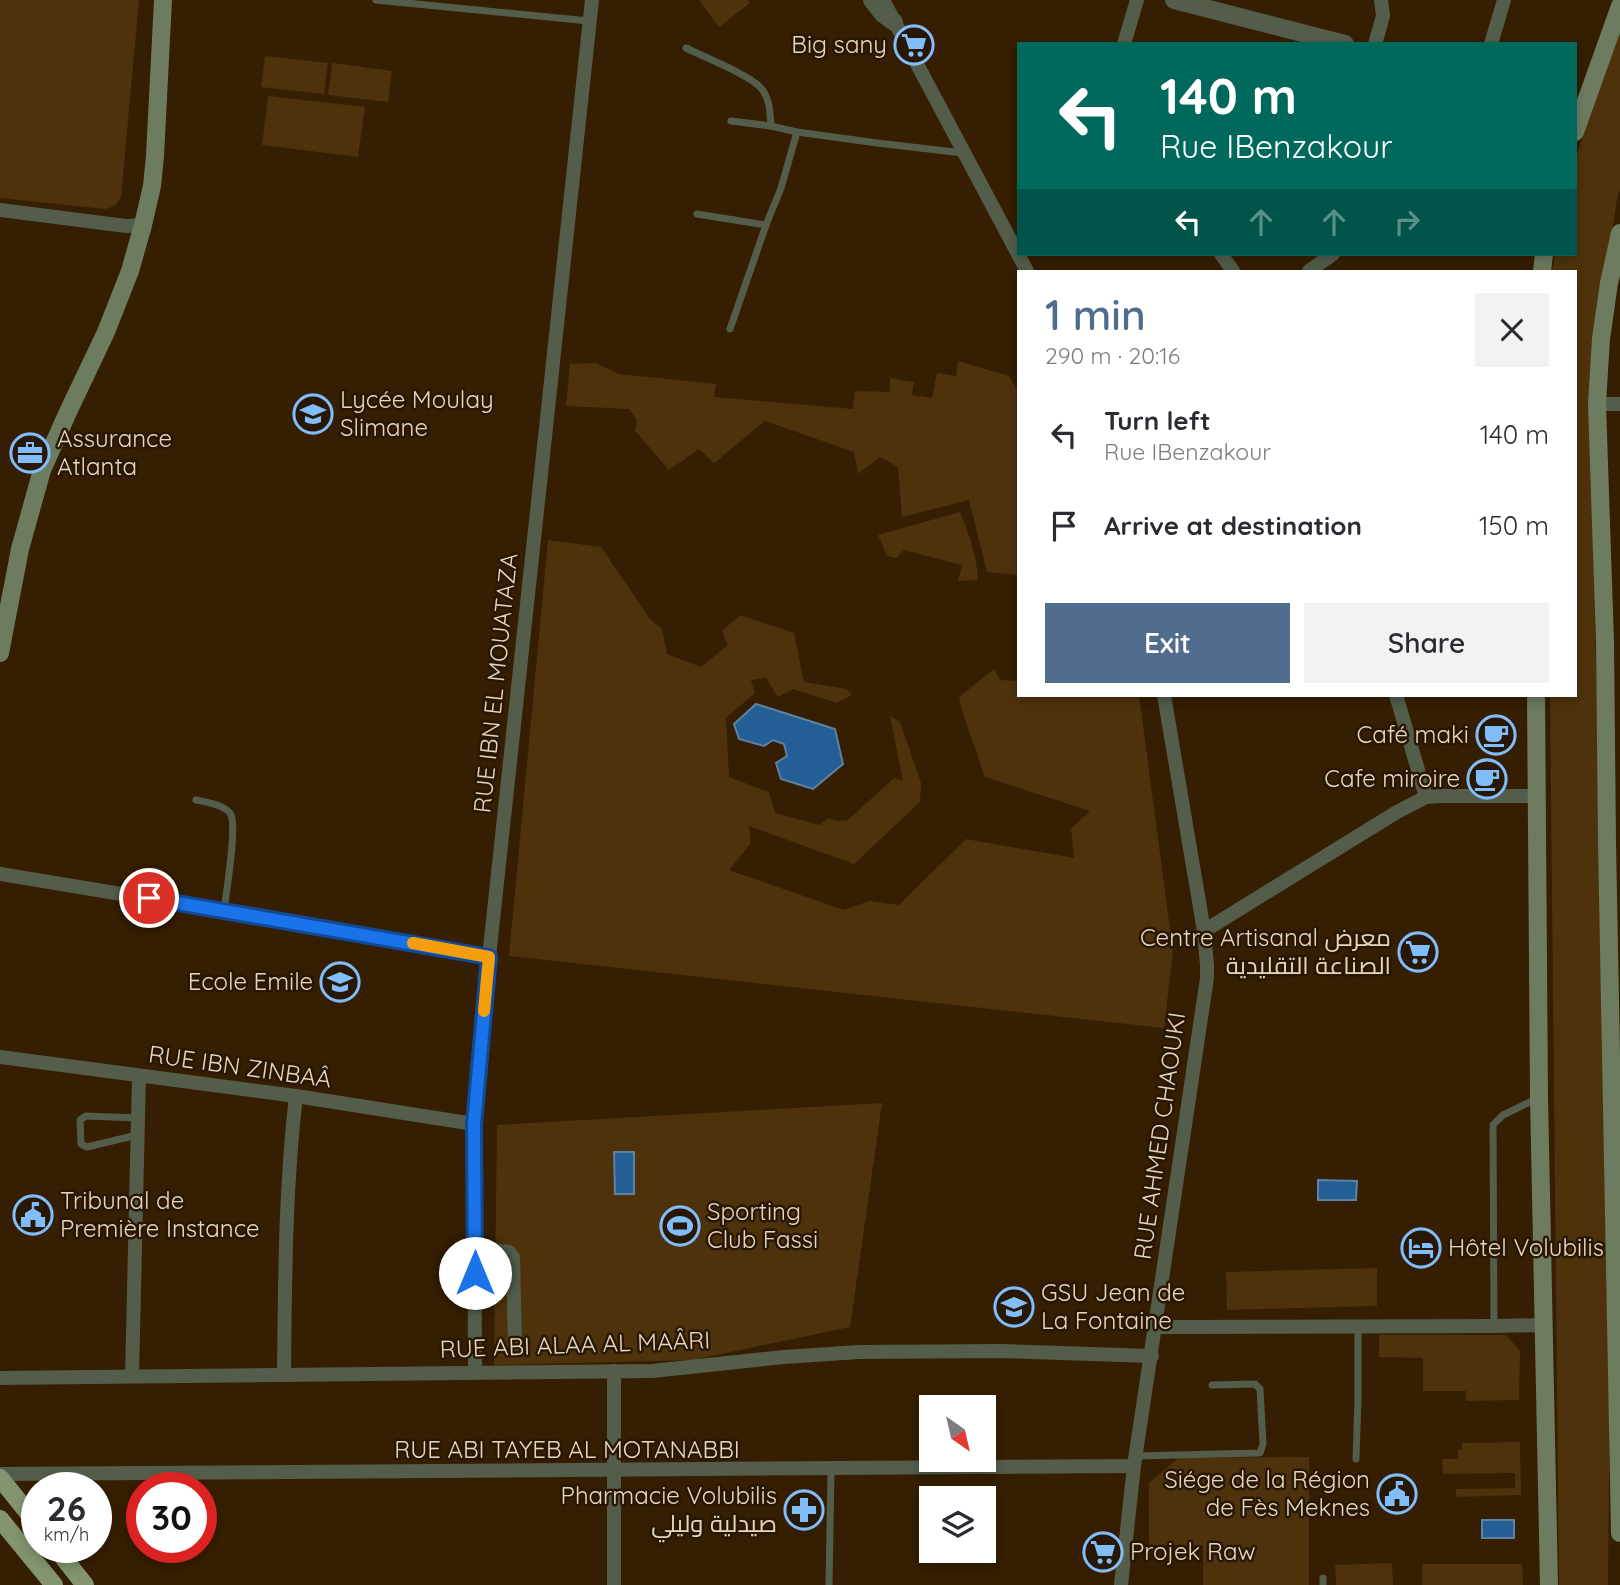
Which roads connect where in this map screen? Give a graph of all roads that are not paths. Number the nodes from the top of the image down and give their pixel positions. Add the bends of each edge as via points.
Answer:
1 (163, 0) edge
2 (376, 0) edge
3 (592, 0) edge
4 (872, 0) edge
5 (1137, 0) edge
6 (1174, 0) edge
7 (1381, 0) edge
8 (1504, 0) edge
9 (1620, 6) edge
10 (889, 8) edge
11 (589, 21) junction
12 (1125, 42) edge
13 (1337, 42) edge
14 (1376, 42) edge
15 (1492, 42) edge
16 (686, 48) dead end
17 (1578, 111) edge
18 (731, 121) dead end
19 (771, 126) junction
20 (797, 132) junction
21 (964, 153) junction
22 (0, 210) edge
23 (697, 214) dead end
24 (143, 225) junction
25 (766, 225) junction
26 (1620, 233) edge
27 (1017, 252) edge
28 (1330, 256) edge
29 (1310, 270) edge
30 (730, 329) dead end
31 (1597, 404) junction
32 (1620, 404) edge
33 (1613, 642) edge
34 (0, 653) edge
35 (1164, 697) edge
36 (1396, 697) edge
37 (1536, 697) edge
38 (1536, 796) junction
39 (1426, 797) junction
40 (196, 800) dead end
41 (1614, 855) edge
42 (0, 874) edge
43 (224, 911) junction
44 (1204, 931) junction
45 (489, 957) junction
46 (0, 1057) edge
47 (139, 1076) junction
48 (1616, 1082) edge
49 (296, 1096) junction
50 (1539, 1097) junction
51 (138, 1118) junction
52 (474, 1124) junction
53 (137, 1135) junction
54 (474, 1248) junction
55 (1545, 1325) junction
56 (1359, 1326) junction
57 (1494, 1326) junction
58 (1155, 1327) junction
59 (515, 1345) dead end
60 (1152, 1356) junction
61 (614, 1371) junction
62 (475, 1372) junction
63 (284, 1374) junction
64 (132, 1376) junction
65 (0, 1378) edge
66 (1212, 1385) dead end
67 (1356, 1459) dead end
68 (1135, 1461) junction
69 (613, 1471) junction
70 (831, 1471) junction
71 (0, 1476) edge
72 (21, 1503) edge
73 (0, 1519) edge
74 (1620, 1533) edge
75 (68, 1563) edge
76 (54, 1585) edge
77 (85, 1585) edge
78 (614, 1585) edge
79 (829, 1585) edge
80 (1121, 1585) edge
81 (1549, 1585) edge

1 - 24 main road via 155,156
2 - 11 lane
3 - 11 street, RUE IBN EL MOUATAZA
4 - 10 street via 883,14
5 - 12 street
6 - 13 street
7 - 14 street via 1383,16
8 - 15 street
9 - 17 main road
10 - 21 street
11 - 45 street, RUE IBN EL MOUATAZA
16 - 19 lane via 763,89
18 - 19 lane
19 - 20 lane
20 - 21 lane
20 - 25 lane
21 - 27 street
22 - 24 street
23 - 25 lane
24 - 34 main road via 107,332 42,470 20,548
25 - 30 lane
26 - 31 main road via 1601,339
28 - 29 street
31 - 32 street
31 - 33 main road
33 - 41 main road
35 - 44 street, RUE AHMED CHAOUKI
36 - 39 street
37 - 38 main road
38 - 39 street
38 - 50 main road
39 - 44 street
40 - 43 lane via 226,809 232,817
41 - 48 main road
42 - 43 street
43 - 45 street
44 - 58 street, RUE AHMED CHAOUKI via 1207,978
45 - 52 street, RUE IBN EL MOUATAZA
46 - 47 street, RUE IBN ZINBAÂ
47 - 49 street, RUE IBN ZINBAÂ
47 - 51 street
48 - 74 main road
49 - 52 street, RUE IBN ZINBAÂ
49 - 63 street via 286,1209
50 - 55 main road
50 - 57 lane via 1493,1125
51 - 53 street
51 - 53 lane via 86,1116 80,1120 81,1144 87,1147
52 - 54 street, RUE IBN EL MOUATAZA
53 - 64 street
54 - 59 street via 513,1256
54 - 62 street, RUE IBN EL MOUATAZA
55 - 57 street
55 - 81 main road
56 - 57 street
56 - 58 street
56 - 67 lane
58 - 60 street, RUE AHMED CHAOUKI
60 - 61 street, RUE ABI ALAA AL MAÂRI via 859,1352
60 - 68 street, RUE AHMED CHAOUKI
61 - 62 street, RUE ABI ALAA AL MAÂRI
61 - 69 street
62 - 63 street, RUE ABI ALAA AL MAÂRI
63 - 64 street, RUE ABI ALAA AL MAÂRI
64 - 65 street, RUE ABI ALAA AL MAÂRI
66 - 68 lane via 1255,1384 1261,1389 1260,1452
68 - 70 street, RUE ABI TAYEB AL MOTANABBI
68 - 80 street, RUE AHMED CHAOUKI
69 - 70 street, RUE ABI TAYEB AL MOTANABBI
69 - 71 street, RUE ABI TAYEB AL MOTANABBI
69 - 78 street
70 - 79 lane
71 - 72 main road
73 - 76 main road
75 - 77 main road

